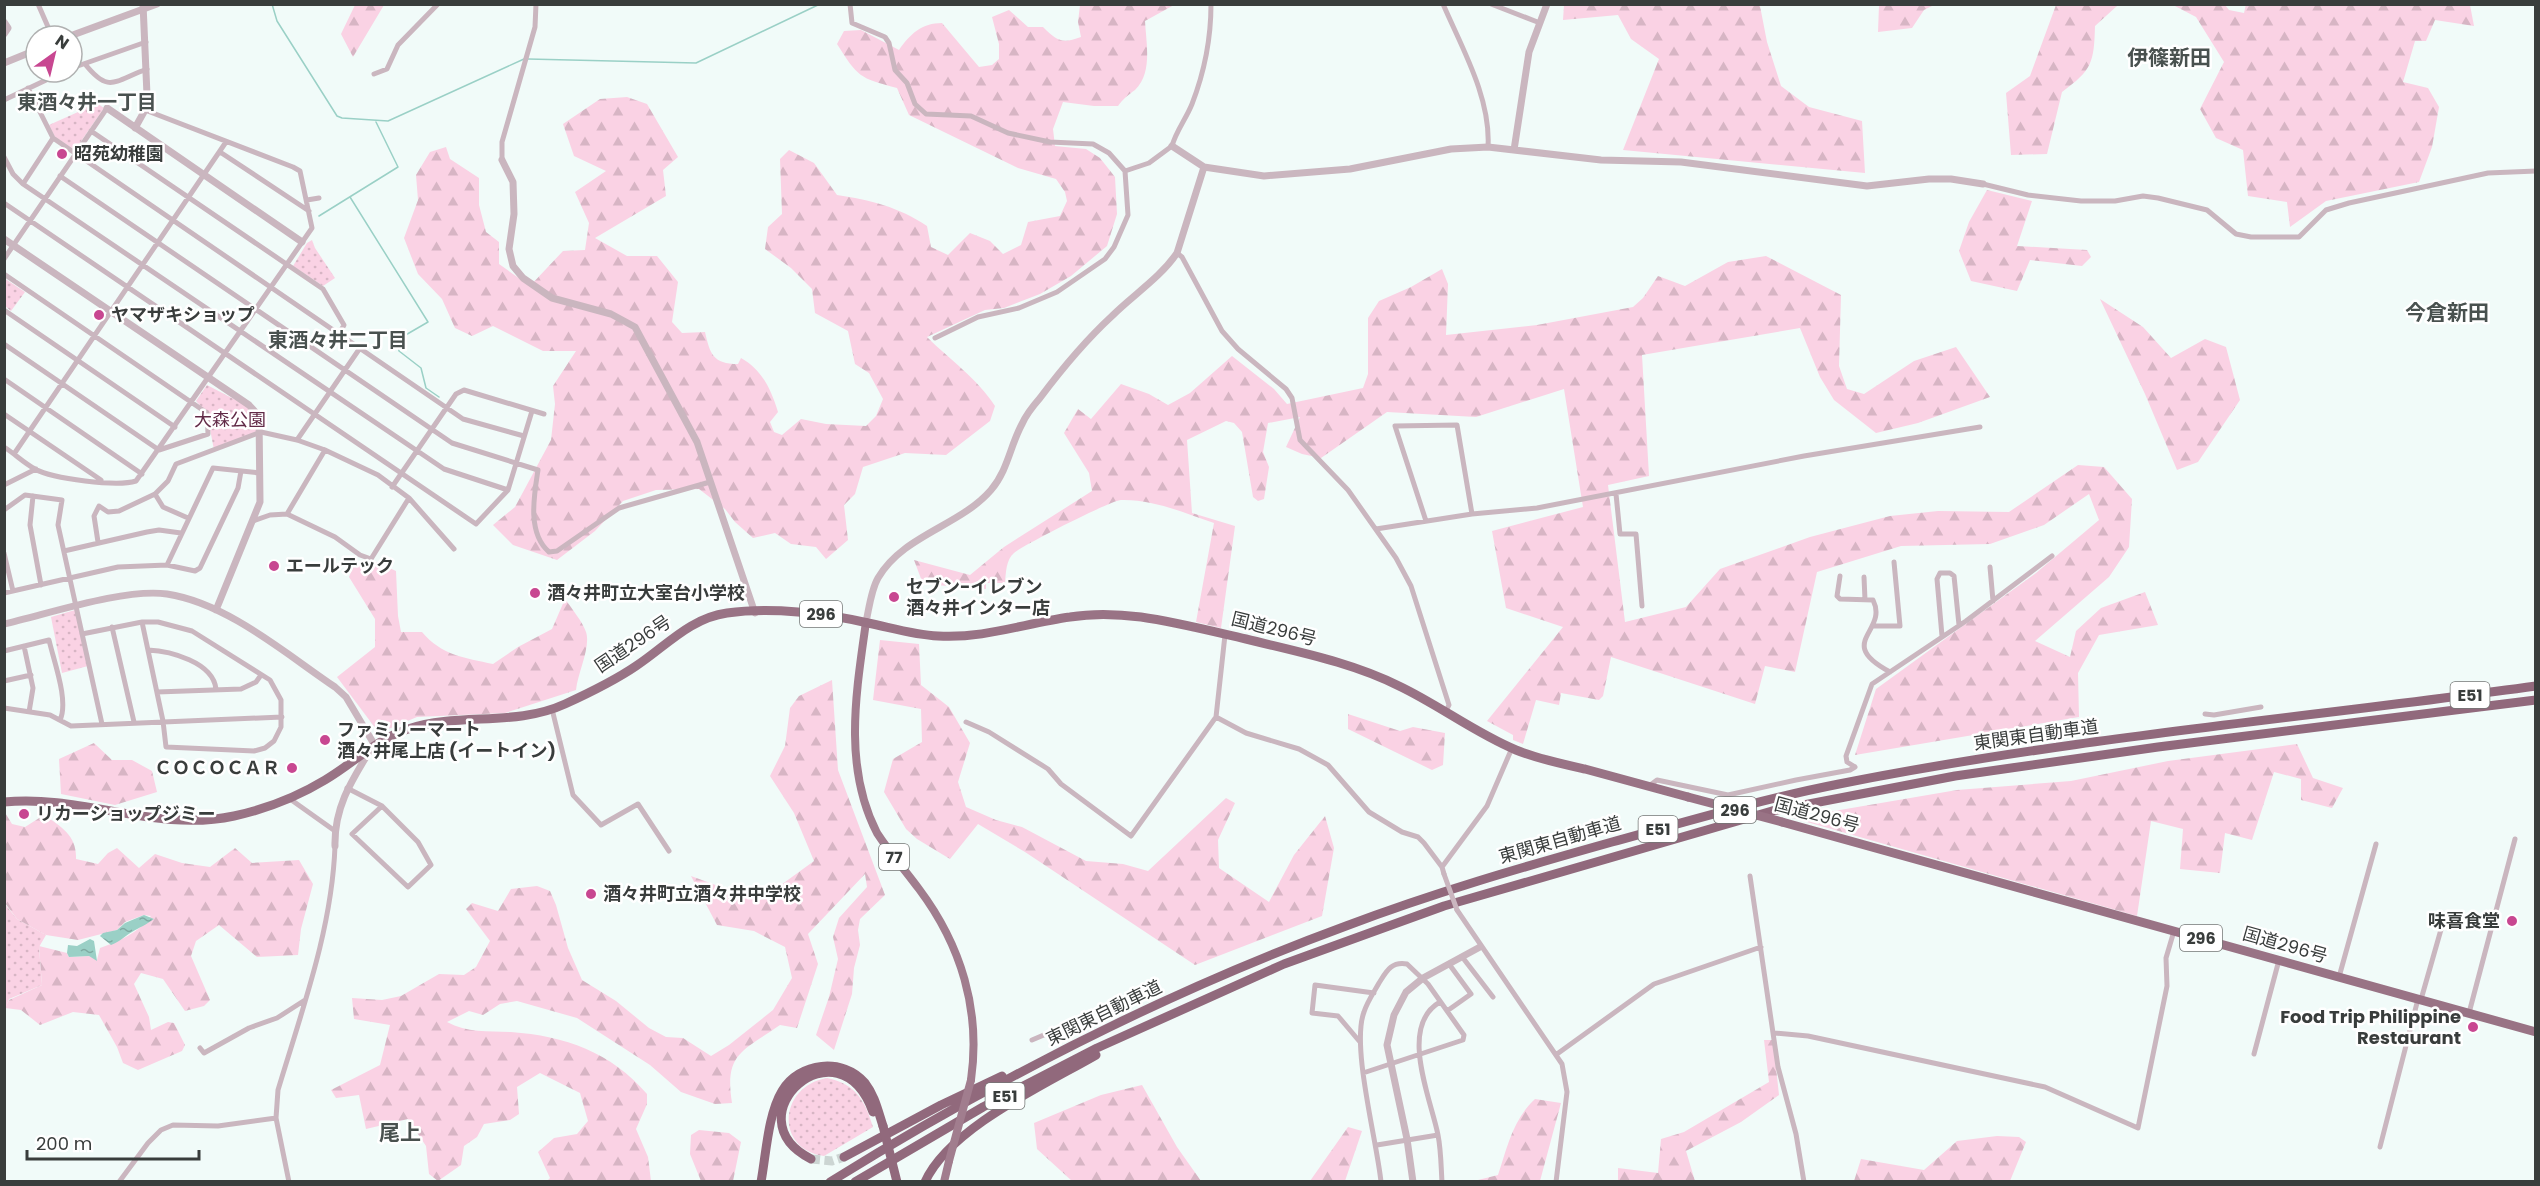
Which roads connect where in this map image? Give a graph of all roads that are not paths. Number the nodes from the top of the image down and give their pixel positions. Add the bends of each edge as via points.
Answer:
1 (38, 4) edge
2 (157, 4) edge
3 (438, 4) edge
4 (536, 4) edge
5 (850, 4) edge
6 (1211, 4) edge
7 (1443, 4) edge
8 (1491, 4) edge
9 (1547, 4) edge
10 (143, 7) edge
11 (4, 22) edge
12 (1540, 22) junction
13 (47, 24) edge
14 (84, 30) edge
15 (4, 34) edge
16 (146, 42) junction
17 (24, 55) edge
18 (4, 63) edge
19 (85, 64) joint
20 (147, 69) junction
21 (374, 74) dead end
22 (37, 84) edge
23 (28, 88) junction
24 (4, 100) edge
25 (107, 108) joint
26 (145, 110) junction
27 (135, 128) junction
28 (91, 131) junction
29 (53, 138) junction
30 (226, 142) junction
31 (1172, 146) junction
32 (1488, 147) junction
33 (1514, 150) junction
34 (220, 152) junction
35 (76, 153) junction
36 (4, 157) edge
37 (502, 160) joint
38 (1204, 167) junction
39 (1125, 171) junction
40 (2535, 171) edge
41 (204, 175) junction
42 (60, 176) junction
43 (23, 184) junction
44 (1983, 184) joint
45 (188, 198) junction
46 (319, 198) dead end
47 (46, 199) junction
48 (307, 200) junction
49 (4, 203) edge
50 (309, 211) junction
51 (31, 221) junction
52 (174, 221) junction
53 (4, 239) edge
54 (302, 242) junction
55 (158, 243) junction
56 (14, 246) junction
57 (1177, 253) junction
58 (4, 259) edge
59 (286, 264) junction
60 (143, 265) junction
61 (4, 274) edge
62 (270, 287) junction
63 (128, 288) junction
64 (255, 309) junction
65 (4, 310) edge
66 (111, 312) junction
67 (240, 332) junction
68 (339, 334) junction
69 (95, 336) junction
70 (935, 338) dead end
71 (4, 344) edge
72 (360, 348) junction
73 (225, 353) junction
74 (78, 361) junction
75 (344, 369) junction
76 (208, 378) junction
77 (4, 379) edge
78 (63, 384) junction
79 (329, 392) junction
80 (191, 403) junction
81 (447, 407) junction
82 (46, 408) junction
83 (532, 411) junction
84 (4, 414) edge
85 (314, 414) junction
86 (544, 414) dead end
87 (175, 426) junction
88 (1980, 427) dead end
89 (432, 430) junction
90 (30, 432) junction
91 (261, 432) junction
92 (524, 436) junction
93 (297, 440) junction
94 (4, 447) edge
95 (159, 450) junction
96 (325, 450) junction
97 (417, 452) junction
98 (14, 454) junction
99 (516, 463) junction
100 (36, 469) junction
101 (241, 471) junction
102 (260, 473) junction
103 (402, 473) junction
104 (142, 474) junction
105 (102, 481) junction
106 (6, 482) edge
107 (710, 482) junction
108 (392, 487) junction
109 (508, 490) junction
110 (155, 494) junction
111 (1616, 494) junction
112 (33, 496) junction
113 (409, 498) junction
114 (4, 510) edge
115 (287, 513) junction
116 (1472, 514) junction
117 (188, 518) junction
118 (1426, 520) junction
119 (253, 521) junction
120 (1376, 529) junction
121 (181, 533) junction
122 (98, 542) junction
123 (454, 549) dead end
124 (64, 551) junction
125 (4, 553) edge
126 (2052, 556) dead end
127 (1894, 562) dead end
128 (167, 565) junction
129 (1990, 567) dead end
130 (1840, 576) dead end
131 (1864, 577) dead end
132 (69, 579) junction
133 (41, 585) junction
134 (13, 591) junction
135 (4, 592) edge
136 (1865, 600) junction
137 (1993, 601) junction
138 (1642, 606) dead end
139 (77, 607) junction
140 (216, 610) junction
141 (755, 613) junction
142 (142, 622) junction
143 (866, 622) junction
144 (4, 624) edge
145 (1959, 625) junction
146 (1872, 626) junction
147 (112, 627) junction
148 (82, 634) junction
149 (1225, 634) junction
150 (1942, 636) junction
151 (24, 646) junction
152 (148, 650) junction
153 (4, 651) edge
154 (1890, 672) junction
155 (31, 675) junction
156 (261, 675) junction
157 (4, 681) edge
158 (2535, 686) edge
159 (216, 689) junction
160 (157, 692) junction
161 (2535, 700) edge
162 (2261, 707) dead end
163 (4, 708) edge
164 (552, 709) junction
165 (1446, 711) junction
166 (29, 712) junction
167 (2205, 714) dead end
168 (282, 717) junction
169 (1216, 717) junction
170 (60, 720) junction
171 (163, 721) junction
172 (134, 722) junction
173 (966, 722) dead end
174 (102, 724) junction
175 (374, 744) junction
176 (1512, 748) junction
177 (1649, 786) junction
178 (347, 788) junction
179 (290, 799) junction
180 (4, 802) edge
181 (382, 806) junction
182 (335, 831) junction
183 (2515, 839) dead end
184 (2376, 844) dead end
185 (335, 846) joint
186 (669, 851) dead end
187 (1442, 867) junction
188 (1750, 876) dead end
189 (2444, 919) dead end
190 (2174, 931) junction
191 (1480, 947) junction
192 (1761, 948) junction
193 (1463, 958) junction
194 (2279, 960) junction
195 (1449, 964) junction
196 (2339, 977) junction
197 (1423, 978) junction
198 (1374, 993) junction
199 (1493, 997) dead end
200 (2418, 999) junction
201 (305, 1000) junction
202 (1440, 1002) junction
203 (1447, 1011) junction
204 (2469, 1013) junction
205 (1091, 1015) dead end
206 (1160, 1018) junction
207 (2534, 1030) edge
208 (1774, 1033) junction
209 (1032, 1040) dead end
210 (1360, 1042) junction
211 (200, 1048) dead end
212 (1065, 1049) junction
213 (1418, 1053) junction
214 (1557, 1054) junction
215 (2253, 1054) dead end
216 (1390, 1064) junction
217 (1364, 1073) junction
218 (276, 1118) junction
219 (881, 1129) junction
220 (1438, 1135) junction
221 (1407, 1138) junction
222 (1377, 1145) junction
223 (2380, 1147) dead end
224 (844, 1158) tunnel mouth
225 (811, 1159) tunnel mouth
226 (118, 1182) edge
227 (289, 1182) edge
228 (761, 1182) edge
229 (830, 1182) edge
230 (855, 1182) edge
231 (895, 1182) edge
232 (925, 1182) edge
233 (944, 1182) edge
234 (1381, 1182) edge
235 (1413, 1182) edge
236 (1442, 1182) edge
237 (1556, 1182) edge
238 (1804, 1182) edge

1 - 13 street
2 - 10 street
3 - 21 street via 398,45 387,69
4 - 37 street via 535,27 502,142
5 - 39 street via 852,23 885,37 895,70 926,114 971,116 1008,133 1050,142 1100,146
6 - 31 street via 1205,64
7 - 32 street via 1484,106
8 - 12 street
9 - 12 street
10 - 14 street
10 - 16 street
11 - 15 street via 8,28
12 - 33 street via 1529,52
16 - 19 street
16 - 20 street
17 - 18 street
19 - 20 street via 99,81 109,84
20 - 26 street
22 - 23 street
23 - 24 street
23 - 29 street
25 - 27 street
25 - 28 street
26 - 27 street
26 - 30 street
27 - 41 street
28 - 35 street
28 - 45 street
29 - 35 street
29 - 43 street
30 - 34 street
30 - 48 street via 300,171
31 - 38 street
31 - 39 street via 1149,163
32 - 33 street
32 - 38 street via 1451,149 1350,169 1272,176
33 - 44 street via 1601,160 1681,162 1866,186 1929,179
34 - 41 street
34 - 50 street
35 - 42 street
35 - 52 street
36 - 43 street
37 - 107 street via 513,182 509,249 513,266 552,298 611,314 635,327 697,442
38 - 57 street
39 - 70 street via 1128,215 1119,239 1105,259 1057,292 1019,308 978,317
40 - 44 street via 2488,173 2349,203 2326,210 2299,237 2278,238 2236,234 2213,213 2181,202 2143,196 2081,201 2028,195
41 - 45 street
41 - 54 street
42 - 47 street
42 - 55 street
43 - 47 street
45 - 52 street
45 - 59 street
46 - 48 street
47 - 51 street
47 - 60 street
48 - 50 street
49 - 51 street
50 - 54 street via 312,228
51 - 56 street
51 - 63 street
52 - 55 street
52 - 62 street
53 - 56 street
54 - 59 street
55 - 60 street
55 - 64 street
56 - 58 street
56 - 66 street
57 - 120 street via 1222,331 1292,398 1300,440 1330,470
57 - 143 street via 1160,274 1109,318 1041,396 1021,425 1005,470 984,498 902,550 877,579
59 - 62 street
59 - 68 street via 323,289 344,325
60 - 63 street
60 - 67 street
61 - 69 street
62 - 64 street
62 - 68 street
63 - 66 street
63 - 73 street
64 - 67 street
64 - 75 street
65 - 74 street
66 - 69 street
66 - 76 street
67 - 73 street
67 - 79 street
68 - 72 street
69 - 74 street
69 - 80 street
71 - 78 street
72 - 75 street
72 - 81 street
73 - 76 street
73 - 85 street
74 - 78 street
74 - 87 street
75 - 79 street
75 - 89 street
76 - 80 street
76 - 91 street via 255,410
77 - 82 street
78 - 82 street
78 - 95 street
79 - 85 street
79 - 97 street
80 - 87 street
80 - 95 street via 207,413 208,434
81 - 83 street via 464,390
81 - 89 street
81 - 92 street via 463,419
82 - 90 street
82 - 104 street
83 - 86 street
83 - 92 street
84 - 90 street
85 - 93 street
85 - 103 street
87 - 95 street
88 - 111 street via 1804,456
89 - 97 street
89 - 99 street via 452,443
90 - 98 street
90 - 105 street
91 - 93 street
91 - 102 street
91 - 110 street via 176,464 168,481
92 - 99 street
93 - 96 street
94 - 98 street
95 - 104 street
96 - 108 street via 378,475
96 - 115 street
97 - 103 street
97 - 109 street via 444,469
98 - 100 street
99 - 107 street via 538,470 535,527 549,552 557,551 620,508
99 - 109 street
100 - 105 street via 57,476
100 - 106 street
101 - 102 street
101 - 117 street via 213,468
101 - 128 street via 238,488 200,568 195,571
102 - 119 street via 260,502
103 - 108 street
103 - 109 street via 476,524
104 - 105 street via 126,484
107 - 141 street
108 - 113 street
110 - 117 street via 163,507
110 - 122 street via 119,512 108,512 99,506 94,516
111 - 116 street
111 - 138 street via 1620,534 1636,534
112 - 114 street via 25,495
112 - 124 street via 62,500 58,525
112 - 133 street via 30,525
113 - 115 street via 370,559
113 - 123 street
115 - 119 street
116 - 118 street
116 - 118 street via 1457,424 1395,426
117 - 121 street
118 - 120 street
119 - 140 street
120 - 165 street via 1411,586 1449,705
121 - 122 street via 159,530
121 - 128 street
122 - 124 street
124 - 132 street
125 - 134 street
126 - 137 street
127 - 146 street via 1900,626
128 - 132 street via 118,567
129 - 137 street
130 - 136 street via 1840,599
131 - 136 street
132 - 133 street
132 - 139 street
133 - 134 street
134 - 135 street
136 - 146 street via 1875,604
137 - 145 street
139 - 140 street via 123,596 166,594
139 - 144 street
139 - 148 street
140 - 175 street via 335,687
141 - 143 highway, 国道296号 / 296 via 812,613
141 - 164 highway, 国道296号 / 296 via 720,614 692,624 625,673
142 - 147 street
142 - 152 street
142 - 156 street via 192,631
143 - 149 highway, 国道296号 / 296 via 951,637 1095,614 1142,617
143 - 233 main road, 77, bridge via 856,692 854,750 858,782 877,833 936,914 957,954 972,1012 971,1080
145 - 150 street
145 - 150 street via 1954,576 1940,573 1937,579
146 - 154 street via 1865,635 1866,655
147 - 148 street
147 - 172 street
148 - 174 street
149 - 165 highway, 国道296号 / 296 via 1355,668 1398,685
149 - 169 street
150 - 154 street
151 - 153 street
151 - 155 street
151 - 170 street via 49,640 63,700
152 - 159 street via 191,662 211,676
152 - 160 street
154 - 177 street via 1870,687 1846,756 1847,762 1856,767 1850,770 1728,795 1661,780
155 - 157 street
155 - 166 street
156 - 159 street via 241,689
156 - 168 street via 270,680 278,693
158 - 212 highway, 東関東自動車道 / E51 via 1952,764 1746,805 1440,892 1219,978
159 - 160 street
160 - 171 street
161 - 206 highway, 東関東自動車道 / E51 via 1954,776 1772,811 1444,906 1284,964
162 - 167 street
163 - 166 street
164 - 175 highway, 国道296号 / 296 via 507,719 426,723
164 - 186 street via 573,795 601,825 638,804
165 - 176 highway, 国道296号 / 296
166 - 170 street
168 - 171 street
168 - 171 street via 273,741 255,751 166,747
169 - 173 street via 1131,836 1061,784 1048,769
169 - 187 street via 1246,733 1299,749 1328,765 1369,812 1418,837
170 - 174 street via 71,726
171 - 172 street
172 - 174 street
175 - 178 street
175 - 179 highway, 国道296号 / 296 via 327,779
176 - 177 highway, 国道296号 / 296
176 - 187 street via 1486,806
177 - 190 highway, 国道296号 / 296, bridge
178 - 181 street
178 - 182 street
179 - 180 highway, 国道296号 / 296 via 232,816 183,821 34,800
179 - 182 street
181 - 181 street via 418,842 431,865 408,887 352,834
182 - 185 street
183 - 204 street
184 - 196 street
185 - 201 street via 334,884
187 - 191 street, bridge via 1456,910
188 - 192 street
189 - 200 street
190 - 194 highway, 国道296号 / 296
190 - 208 street via 2166,958 2167,986 2138,1128 2045,1087 1808,1036
191 - 193 street
191 - 214 street
192 - 208 street
192 - 214 street via 1654,984
193 - 195 street
193 - 199 street
194 - 196 highway, 国道296号 / 296
194 - 215 street
195 - 197 street
195 - 203 street via 1471,994
196 - 200 highway, 国道296号 / 296
197 - 198 street via 1407,964 1395,964
197 - 202 street
197 - 216 street via 1406,992 1394,1015 1387,1045
198 - 210 street via 1363,1013
198 - 210 street via 1314,985 1312,1013 1338,1017
200 - 204 highway, 国道296号 / 296
200 - 223 street
201 - 211 street via 204,1053
201 - 218 street via 278,1090
202 - 203 street
202 - 213 street via 1425,1017
203 - 213 street via 1464,1035 1463,1040
204 - 207 highway, 国道296号 / 296
205 - 209 street
206 - 230 highway, 東関東自動車道 / E51 via 983,1107
206 - 232 highway via 966,1134 934,1165
208 - 238 street
210 - 217 street
212 - 224 highway via 941,1105
212 - 229 highway, 東関東自動車道 / E51 via 926,1124
213 - 216 street
213 - 220 street
214 - 237 street via 1566,1076 1567,1092
216 - 217 street
216 - 221 street
217 - 222 street
218 - 226 street via 218,1126 173,1125 148,1143
218 - 227 street
219 - 225 highway via 866,1094 856,1084 837,1074 815,1074 803,1079 785,1101 781,1124 797,1151
219 - 228 highway via 873,1095 863,1081 845,1069 807,1069 788,1083 776,1104
219 - 231 highway, bridge
220 - 221 street
220 - 236 street
221 - 222 street
221 - 235 street
222 - 234 street

